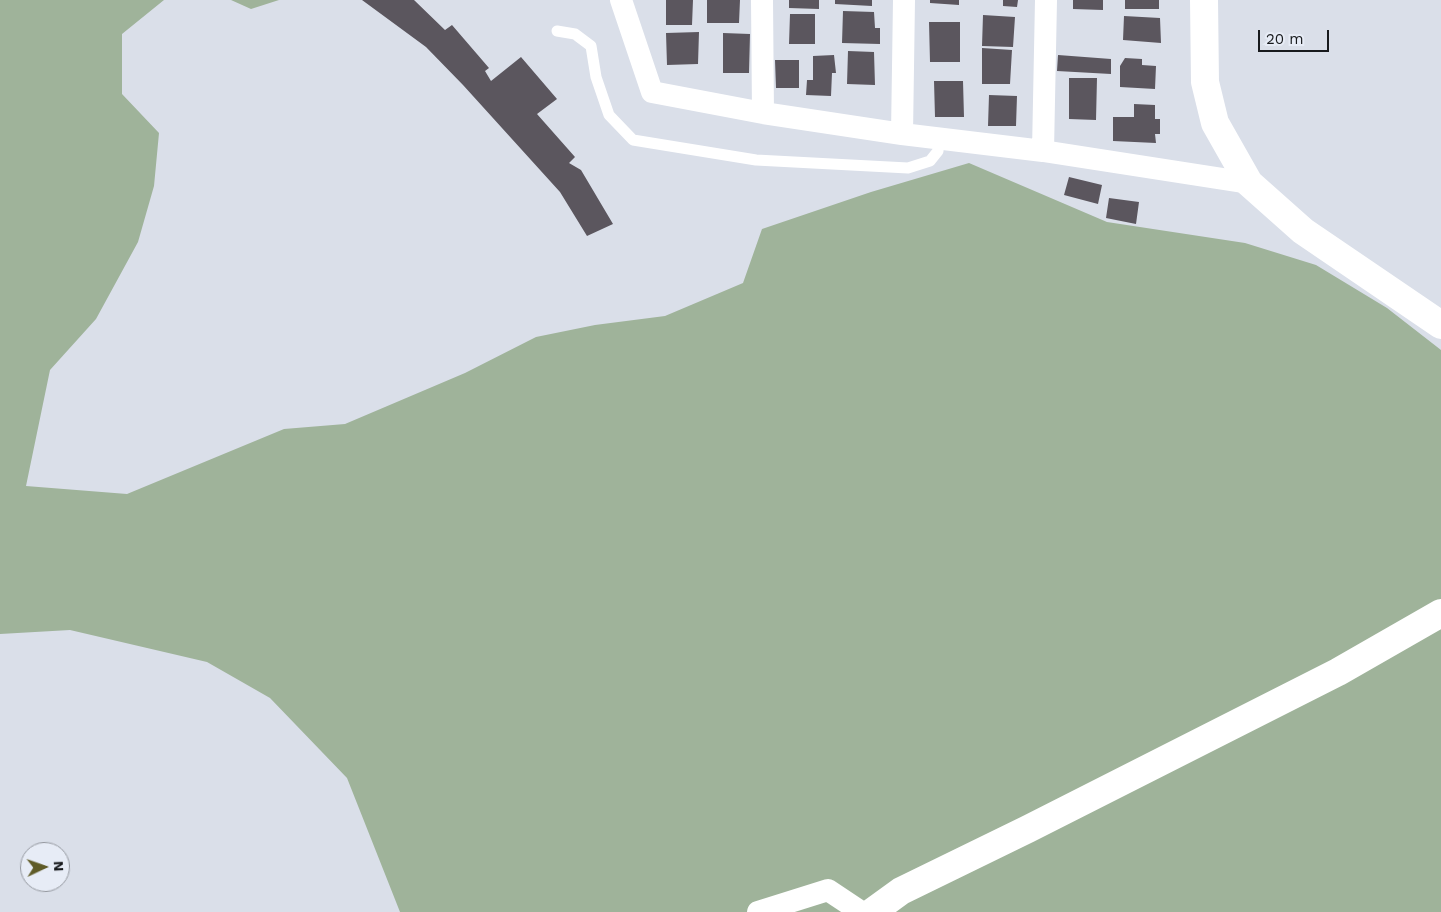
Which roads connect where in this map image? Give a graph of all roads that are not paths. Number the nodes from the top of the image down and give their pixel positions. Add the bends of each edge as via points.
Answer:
1 (621, 0) edge
2 (762, 0) edge
3 (904, 0) edge
4 (1046, 0) edge
5 (1204, 0) edge
6 (557, 31) dead end
7 (763, 113) junction
8 (902, 134) junction
9 (939, 138) junction
10 (1043, 151) junction
11 (1249, 183) junction
12 (1441, 325) edge
13 (1441, 613) edge
14 (758, 912) edge
15 (861, 912) edge
16 (872, 912) edge

1 - 7 street via 652,92
2 - 7 street
3 - 8 street
4 - 10 street
5 - 11 street via 1205,82 1215,123
6 - 9 lane via 575,34 591,46 596,77 610,115 633,140 756,160 908,168 930,161 938,151
7 - 8 street
8 - 9 street
9 - 10 street
10 - 11 street
11 - 12 street via 1303,231
13 - 16 street via 1338,672 901,891
14 - 15 street via 828,890

